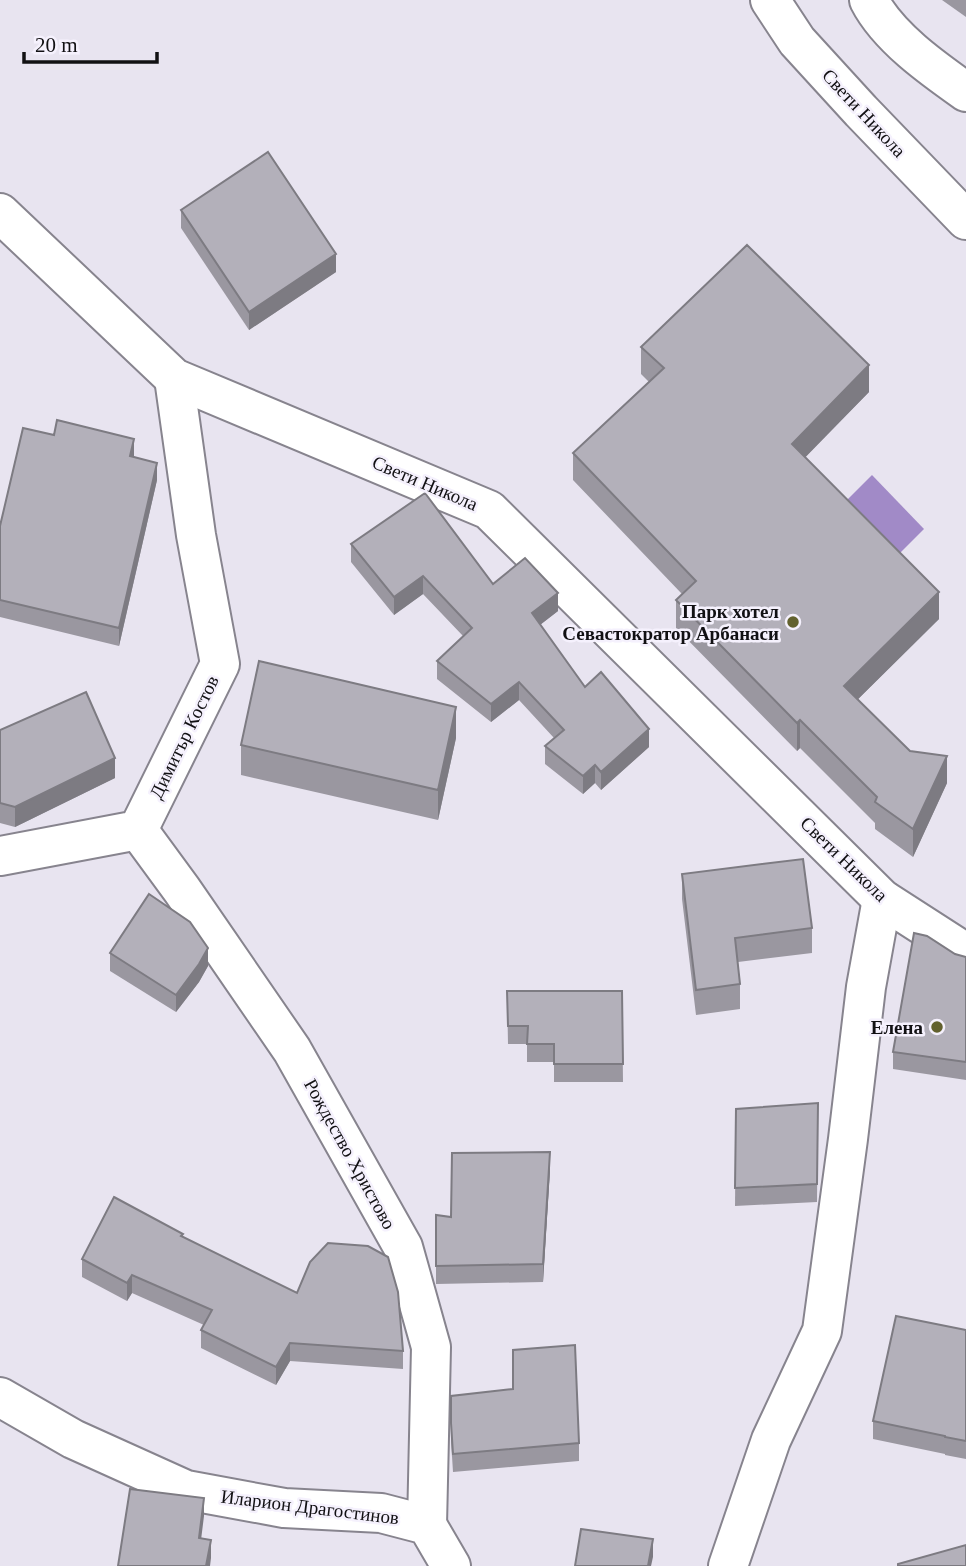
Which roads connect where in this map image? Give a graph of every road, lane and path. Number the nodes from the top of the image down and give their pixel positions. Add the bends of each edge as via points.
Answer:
1 (770, 0) edge
2 (869, 0) edge
3 (966, 92) edge
4 (0, 213) edge
5 (966, 220) edge
6 (174, 378) junction
7 (138, 830) junction
8 (0, 856) edge
9 (883, 899) junction
10 (966, 953) edge
11 (0, 1397) edge
12 (427, 1525) junction
13 (451, 1566) edge
14 (728, 1566) edge

1 - 5 street, Свети Никола via 797,41
2 - 3 street via 876,14 921,60
4 - 6 street, Свети Никола
6 - 7 street, Димитър Костов via 220,664
6 - 9 street, Свети Никола via 489,510
7 - 8 street
7 - 12 street, Рождество Христово via 292,1050 403,1247 431,1347
9 - 10 street, Свети Никола
9 - 14 street via 866,987 822,1331 771,1440
11 - 12 street, Иларион Драгостинов via 73,1438 186,1490 284,1508 381,1513
12 - 13 street, Иларион Драгостинов

